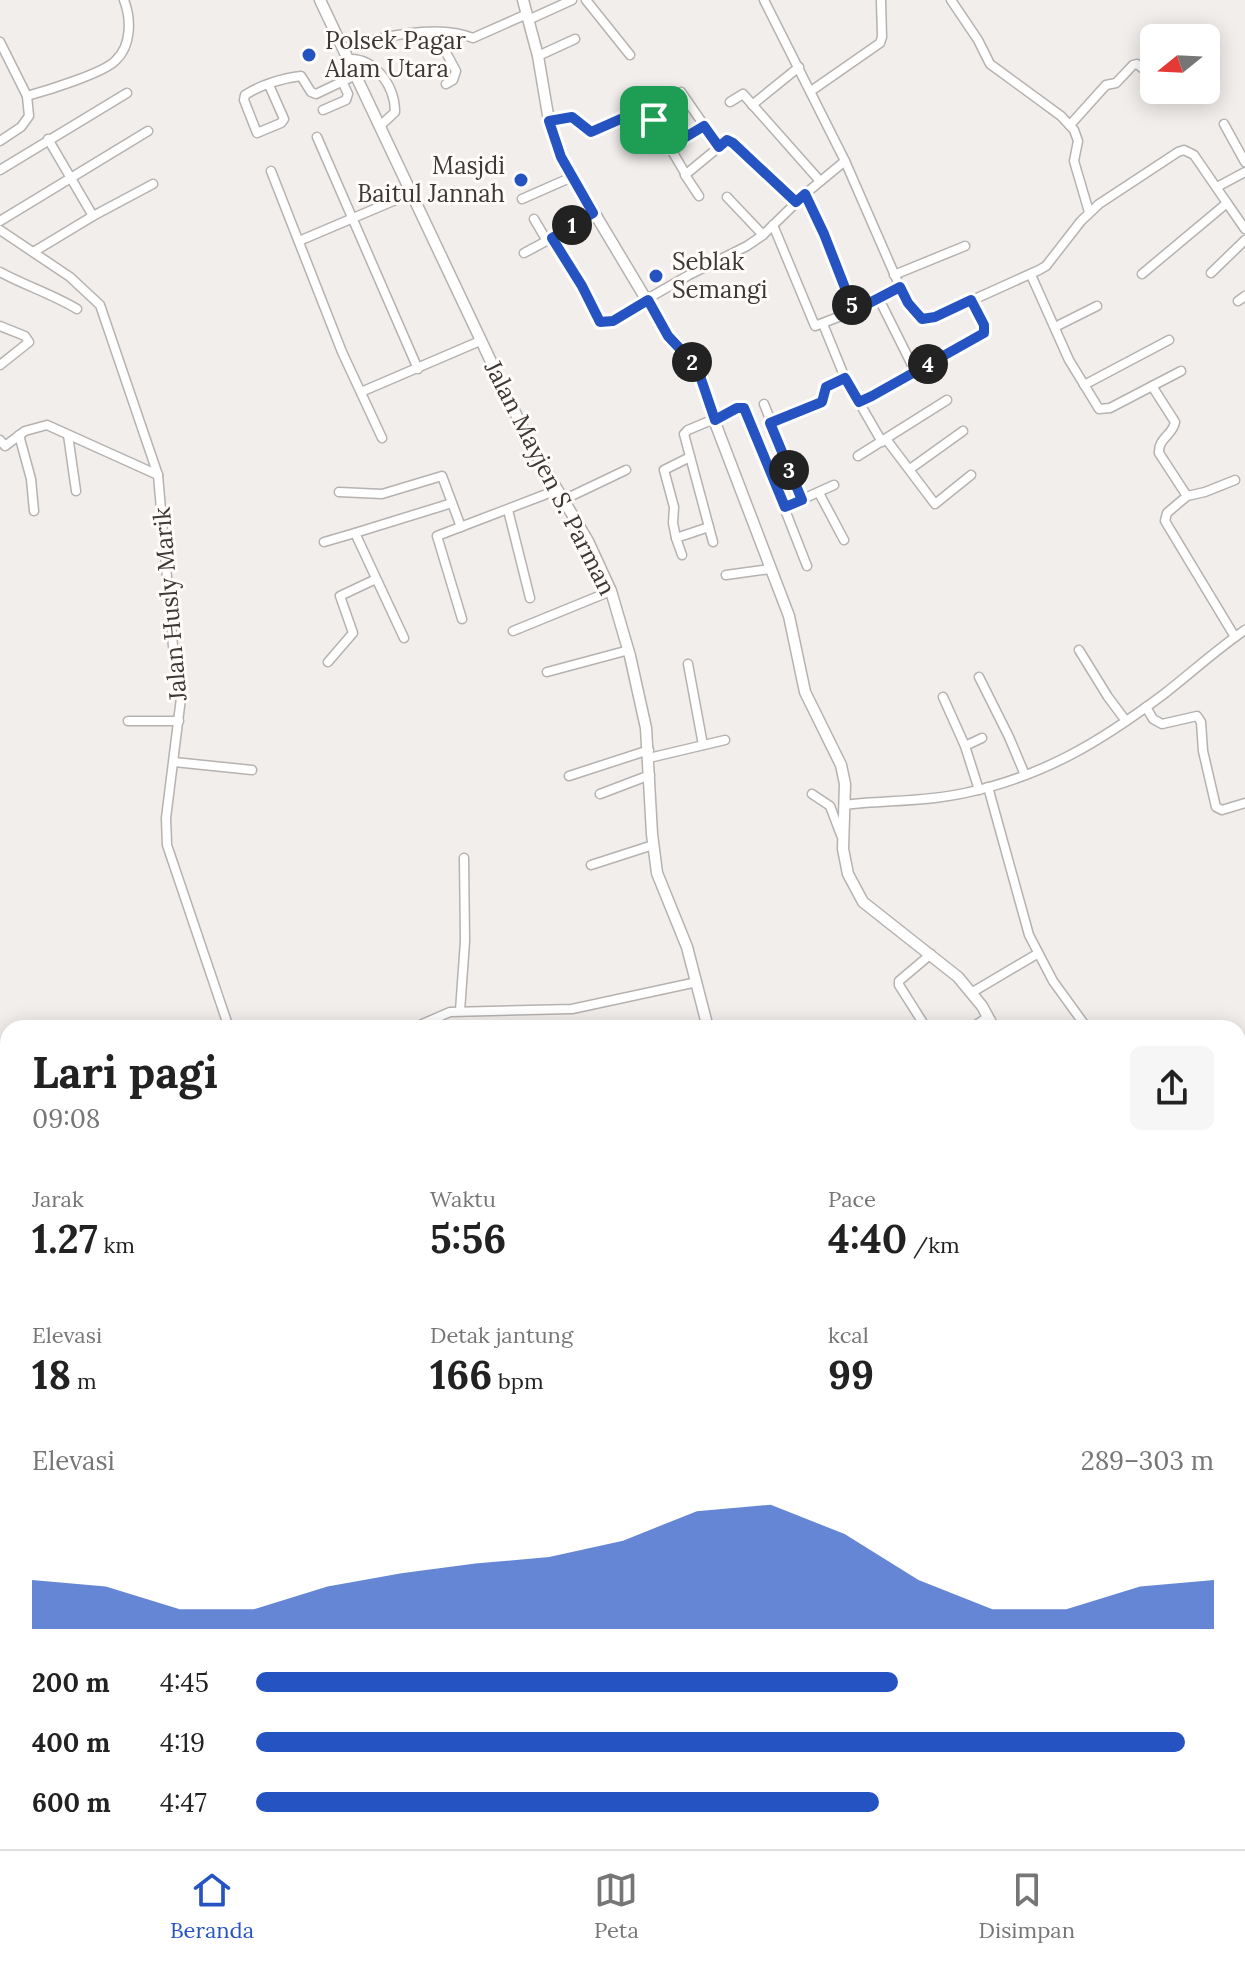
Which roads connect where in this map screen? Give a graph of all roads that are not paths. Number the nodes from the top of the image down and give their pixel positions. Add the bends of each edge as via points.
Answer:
1 (124, 0) edge
2 (320, 0) edge
3 (523, 0) edge
4 (572, 0) edge
5 (586, 0) edge
6 (764, 0) edge
7 (881, 0) edge
8 (951, 0) edge
9 (528, 17) junction
10 (435, 32) junction
11 (575, 39) dead end
12 (0, 42) edge
13 (344, 48) junction
14 (630, 55) dead end
15 (538, 56) junction
16 (349, 59) junction
17 (1140, 66) edge
18 (799, 67) junction
19 (356, 75) junction
20 (342, 81) junction
21 (446, 84) dead end
22 (269, 85) junction
23 (811, 91) junction
24 (681, 92) dead end
25 (127, 93) dead end
26 (27, 96) junction
27 (730, 102) dead end
28 (752, 105) junction
29 (323, 110) dead end
30 (549, 121) junction
31 (1224, 124) dead end
32 (1070, 125) junction
33 (380, 126) junction
34 (704, 126) junction
35 (148, 131) dead end
36 (317, 137) dead end
37 (48, 139) junction
38 (0, 141) edge
39 (669, 147) junction
40 (719, 147) junction
41 (845, 161) junction
42 (1245, 162) edge
43 (0, 170) edge
44 (271, 171) dead end
45 (1245, 172) edge
46 (685, 173) junction
47 (72, 177) junction
48 (572, 177) junction
49 (820, 181) junction
50 (153, 184) dead end
51 (1217, 187) junction
52 (412, 193) junction
53 (805, 194) junction
54 (699, 196) dead end
55 (727, 197) dead end
56 (522, 199) dead end
57 (796, 202) junction
58 (1227, 203) junction
59 (1089, 212) junction
60 (593, 213) junction
61 (93, 216) junction
62 (353, 218) junction
63 (534, 219) dead end
64 (0, 221) edge
65 (773, 225) junction
66 (1245, 229) edge
67 (0, 230) edge
68 (763, 235) junction
69 (549, 240) junction
70 (1245, 240) edge
71 (299, 241) junction
72 (965, 246) dead end
73 (35, 251) junction
74 (524, 253) dead end
75 (0, 272) edge
76 (1211, 273) dead end
77 (1142, 274) dead end
78 (894, 275) junction
79 (1031, 275) junction
80 (900, 287) junction
81 (879, 299) junction
82 (648, 300) junction
83 (971, 300) junction
84 (1097, 306) dead end
85 (77, 309) dead end
86 (854, 311) junction
87 (823, 324) junction
88 (0, 326) edge
89 (1055, 327) junction
90 (1169, 340) dead end
91 (480, 341) junction
92 (0, 365) edge
93 (418, 369) junction
94 (915, 371) junction
95 (1181, 371) dead end
96 (845, 378) junction
97 (1084, 385) junction
98 (1152, 386) junction
99 (361, 392) junction
100 (947, 400) dead end
101 (859, 402) junction
102 (764, 404) dead end
103 (715, 420) junction
104 (770, 423) junction
105 (963, 431) dead end
106 (19, 435) junction
107 (68, 435) junction
108 (382, 438) dead end
109 (884, 440) junction
110 (2, 445) edge
111 (858, 456) dead end
112 (690, 457) junction
113 (910, 469) junction
114 (626, 470) dead end
115 (158, 475) junction
116 (971, 475) dead end
117 (1235, 480) dead end
118 (834, 485) dead end
119 (76, 491) dead end
120 (339, 492) dead end
121 (819, 493) junction
122 (560, 495) junction
123 (1187, 496) junction
124 (802, 500) junction
125 (452, 503) junction
126 (785, 507) junction
127 (508, 510) junction
128 (34, 511) dead end
129 (461, 527) junction
130 (709, 527) junction
131 (355, 533) junction
132 (676, 538) junction
133 (844, 540) dead end
134 (324, 542) dead end
135 (713, 542) dead end
136 (682, 555) dead end
137 (807, 566) dead end
138 (770, 569) junction
139 (726, 575) dead end
140 (376, 579) junction
141 (611, 591) junction
142 (530, 598) dead end
143 (462, 619) dead end
144 (1245, 630) edge
145 (513, 631) dead end
146 (1235, 637) junction
147 (404, 638) dead end
148 (629, 650) junction
149 (1079, 650) dead end
150 (328, 662) dead end
151 (688, 664) dead end
152 (547, 672) dead end
153 (979, 677) dead end
154 (943, 697) dead end
155 (1146, 707) junction
156 (128, 721) dead end
157 (179, 721) junction
158 (1126, 721) junction
159 (982, 738) dead end
160 (725, 740) dead end
161 (703, 745) junction
162 (965, 746) junction
163 (649, 754) junction
164 (174, 762) junction
165 (252, 770) dead end
166 (650, 775) junction
167 (1025, 775) junction
168 (569, 776) dead end
169 (983, 789) junction
170 (600, 794) dead end
171 (812, 794) dead end
172 (1245, 803) edge
173 (844, 805) junction
174 (843, 840) junction
175 (653, 845) junction
176 (464, 858) dead end
177 (591, 865) dead end
178 (931, 954) junction
179 (1037, 954) junction
180 (697, 982) junction
181 (971, 993) junction
182 (460, 1011) junction
183 (988, 1017) junction
184 (226, 1020) edge
185 (432, 1020) edge
186 (706, 1020) edge
187 (921, 1020) edge
188 (983, 1020) edge
189 (990, 1020) edge
190 (1081, 1020) edge

1 - 26 street via 129,31 115,62
2 - 13 street, Jalan Mayjen S. Parman
3 - 9 street
4 - 9 street
5 - 14 street
6 - 18 street
7 - 23 street via 880,43
8 - 32 street via 990,64
9 - 10 street via 477,37
9 - 15 street
10 - 13 street via 385,36
10 - 21 street via 456,71
11 - 15 street
12 - 26 street
13 - 16 street, Jalan Mayjen S. Parman
15 - 30 street
16 - 19 street, Jalan Mayjen S. Parman
16 - 33 street via 370,62 386,84 395,112
17 - 32 street via 1133,65 1116,83 1106,85
18 - 23 street
18 - 28 street
19 - 20 street
19 - 33 street, Jalan Mayjen S. Parman
20 - 22 street via 316,94 301,76
20 - 29 street via 346,100
22 - 22 street via 284,119 257,133 245,95
23 - 41 street
24 - 34 street
25 - 37 street
26 - 38 street via 28,119
27 - 28 street via 741,93
28 - 49 street
30 - 39 street via 572,117 591,132 634,114 640,125 654,120
30 - 48 street
31 - 42 street
32 - 59 street via 1078,141 1074,161
33 - 52 street, Jalan Mayjen S. Parman
34 - 39 street
34 - 40 street
35 - 47 street
36 - 62 street
37 - 43 street
37 - 47 street
39 - 46 street
40 - 46 street
40 - 57 street via 727,140 733,143
41 - 49 street
41 - 78 street
44 - 71 street
45 - 51 street
46 - 54 street
47 - 61 street
47 - 64 street
48 - 56 street
48 - 60 street
49 - 53 street
50 - 61 street
51 - 58 street
51 - 59 street via 1194,155 1181,151
52 - 62 street
52 - 91 street, Jalan Mayjen S. Parman
53 - 57 street
53 - 86 street
55 - 68 street
57 - 65 street
58 - 66 street
58 - 77 street
59 - 79 street via 1046,266
60 - 69 street
60 - 82 street
61 - 73 street
62 - 71 street
62 - 93 street
63 - 69 street
65 - 68 street
65 - 87 street via 812,323
67 - 73 street, Jalan Husly Marik
68 - 82 street
69 - 74 street
69 - 82 street via 600,322 613,321
70 - 76 street
71 - 99 street
72 - 78 street
73 - 115 street, Jalan Husly Marik via 100,305
75 - 85 street
78 - 80 street
79 - 83 street
79 - 89 street
80 - 81 street
80 - 83 street via 922,319
81 - 86 street
81 - 94 street
82 - 103 street via 668,336 697,367
83 - 94 street via 984,333
84 - 89 street
86 - 87 street
87 - 96 street
88 - 92 street via 29,342
89 - 97 street
90 - 97 street
91 - 93 street
91 - 122 street, Jalan Mayjen S. Parman
93 - 99 street
94 - 101 street
95 - 98 street
96 - 101 street
96 - 104 street via 826,387 822,402
97 - 98 street via 1104,410
98 - 123 street via 1175,422 1159,453
99 - 108 street
100 - 109 street
101 - 109 street
102 - 104 street
103 - 112 street via 684,434
103 - 126 street via 744,408
103 - 138 street
104 - 124 street
105 - 113 street
106 - 107 street via 47,425
106 - 110 street
106 - 128 street
107 - 115 street
107 - 119 street
109 - 111 street
109 - 113 street
112 - 130 street
112 - 132 street via 664,470
113 - 116 street via 935,504
114 - 122 street
115 - 157 street, Jalan Husly Marik
117 - 123 street
118 - 121 street
120 - 125 street via 382,494 442,476
121 - 124 street
121 - 133 street
122 - 127 street
122 - 141 street, Jalan Mayjen S. Parman
123 - 146 street via 1165,521
124 - 126 street
125 - 129 street
125 - 131 street
126 - 137 street
127 - 129 street
127 - 142 street
129 - 143 street via 436,539
130 - 132 street
130 - 135 street
131 - 134 street
131 - 140 street
132 - 136 street
138 - 139 street
138 - 173 street via 793,631 805,692 841,765
140 - 147 street
140 - 150 street via 340,596 353,633
141 - 145 street
141 - 148 street, Jalan Mayjen S. Parman
144 - 146 street
146 - 155 street
148 - 152 street
148 - 163 street, Jalan Mayjen S. Parman
149 - 158 street
151 - 161 street
153 - 167 street
154 - 162 street
155 - 158 street
155 - 172 street via 1162,724 1197,716 1216,807
156 - 157 street
157 - 164 street, Jalan Husly Marik
158 - 167 street via 1090,746
159 - 162 street
160 - 161 street
161 - 163 street
162 - 169 street
163 - 166 street, Jalan Mayjen S. Parman
163 - 168 street
164 - 165 street
164 - 184 street, Jalan Husly Marik via 167,845
166 - 170 street
166 - 175 street, Jalan Mayjen S. Parman
167 - 169 street
169 - 173 street via 941,798
169 - 179 street
171 - 174 street via 830,806
173 - 174 street
174 - 178 street via 848,874 863,902
175 - 177 street
175 - 180 street, Jalan Mayjen S. Parman via 661,886
176 - 182 street
178 - 181 street
178 - 187 street via 899,981
179 - 181 street
179 - 190 street
180 - 182 street via 572,1009
180 - 186 street, Jalan Mayjen S. Parman
181 - 183 street
182 - 185 street
183 - 188 street
183 - 189 street

